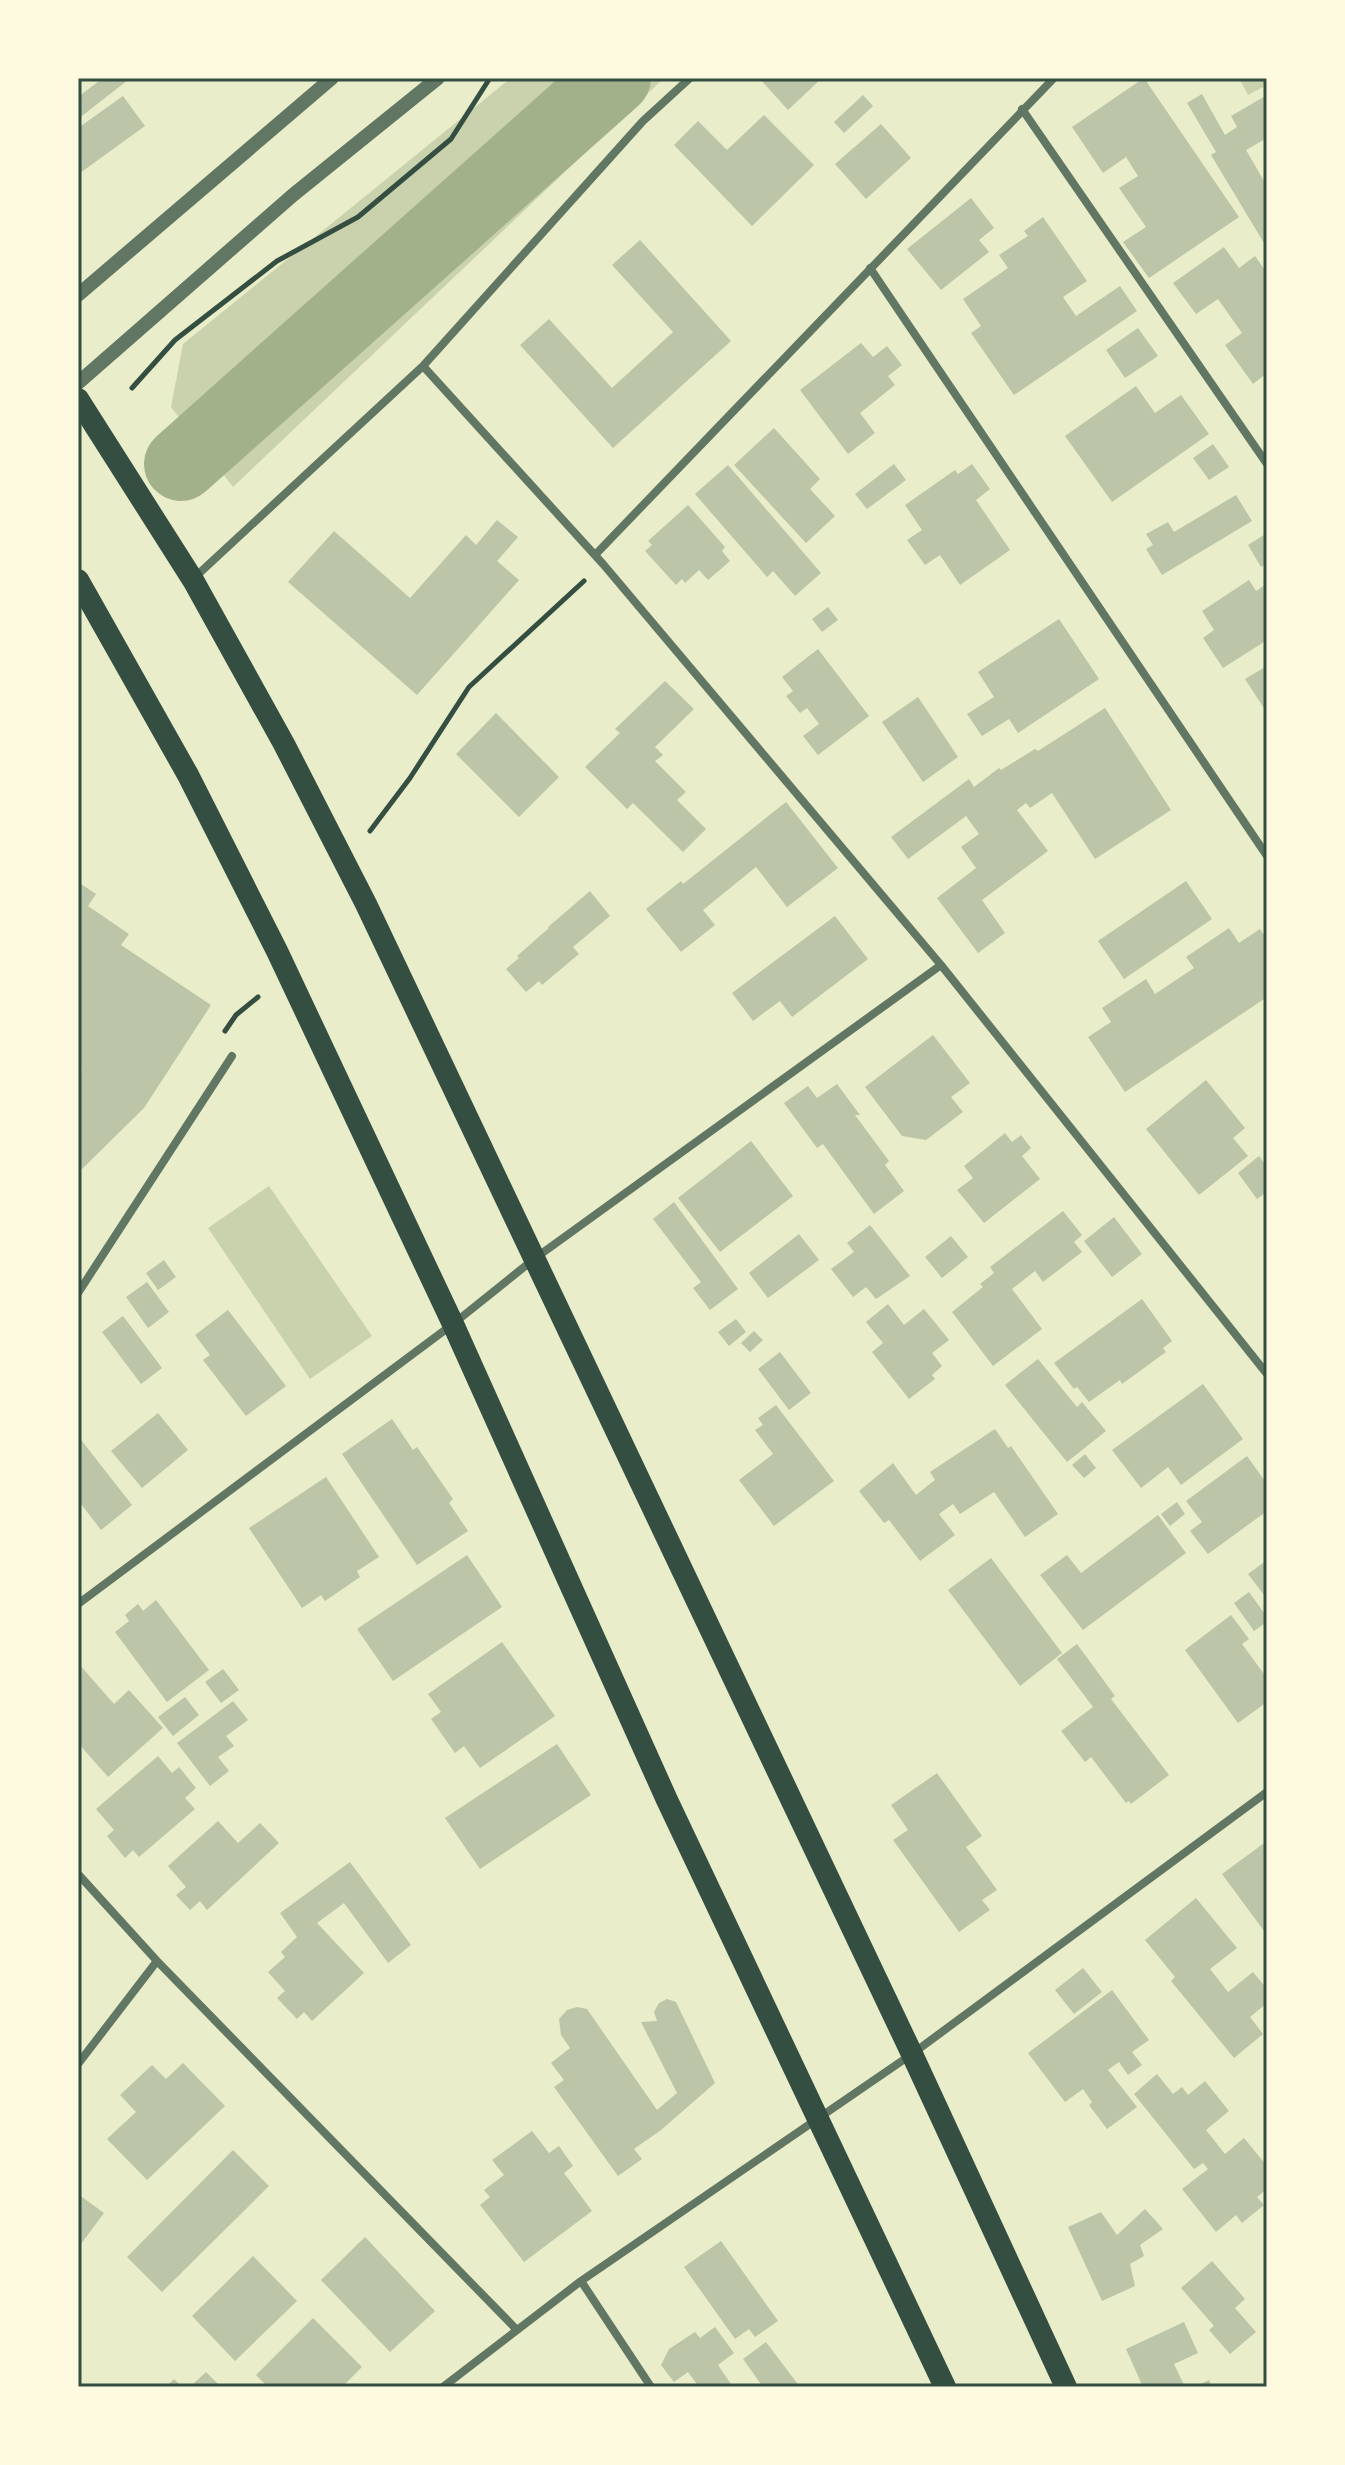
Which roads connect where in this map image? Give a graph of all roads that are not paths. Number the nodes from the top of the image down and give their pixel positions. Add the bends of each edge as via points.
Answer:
1 (332, 78) edge
2 (438, 78) edge
3 (690, 78) edge
4 (1054, 78) edge
5 (1022, 109) junction
6 (870, 268) junction
7 (78, 295) edge
8 (423, 366) junction
9 (78, 383) edge
10 (78, 399) edge
11 (1267, 464) edge
12 (595, 555) junction
13 (78, 580) edge
14 (193, 580) junction
15 (1267, 856) edge
16 (941, 965) junction
17 (232, 1056) dead end
18 (534, 1259) junction
19 (78, 1293) edge
20 (453, 1324) junction
21 (1267, 1374) edge
22 (78, 1604) edge
23 (1267, 1792) edge
24 (78, 1874) edge
25 (157, 1961) junction
26 (912, 2054) junction
27 (78, 2064) edge
28 (817, 2119) junction
29 (581, 2281) junction
30 (516, 2329) junction
31 (443, 2387) edge
32 (651, 2387) edge
33 (945, 2387) edge
34 (1066, 2387) edge

1 - 7 street
2 - 9 street via 293,195
3 - 8 street via 643,121
4 - 5 street
5 - 6 street
5 - 11 street
6 - 12 street
6 - 15 street
8 - 12 street
8 - 14 street
10 - 14 highway
12 - 16 street
13 - 20 highway via 267,929
14 - 18 highway via 366,904
16 - 18 street
16 - 21 street
17 - 19 street
18 - 20 street
18 - 26 highway
20 - 22 street
20 - 28 highway
23 - 26 street
24 - 25 street
25 - 27 street
25 - 30 street
26 - 28 street
26 - 34 highway
28 - 29 street
28 - 33 highway
29 - 30 street
29 - 32 street
30 - 31 street

